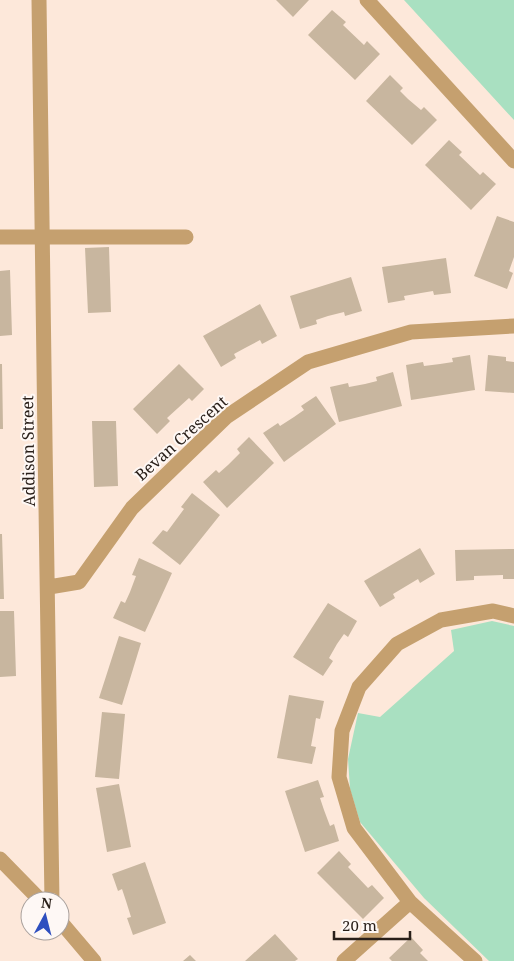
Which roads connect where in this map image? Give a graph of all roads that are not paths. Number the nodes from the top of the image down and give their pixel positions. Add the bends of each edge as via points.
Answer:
1 (39, 0) edge
2 (368, 0) edge
3 (514, 161) edge
4 (0, 237) edge
5 (40, 237) junction
6 (186, 237) dead end
7 (514, 326) edge
8 (48, 587) junction
9 (514, 616) edge
10 (0, 859) edge
11 (31, 891) edge
12 (52, 891) edge
13 (410, 902) junction
14 (70, 933) edge
15 (94, 961) edge
16 (344, 961) edge
17 (475, 961) edge

1 - 5 street, Addison Street
2 - 3 street
4 - 5 street
5 - 6 street
5 - 8 street, Addison Street
7 - 8 street, Bevan Crescent via 411,332 308,362 226,417 132,508 79,582
8 - 12 street, Addison Street
9 - 13 street via 493,611 441,620 397,644 359,687 342,731 340,777 354,828
10 - 11 street
13 - 16 street
13 - 17 street
14 - 15 street

